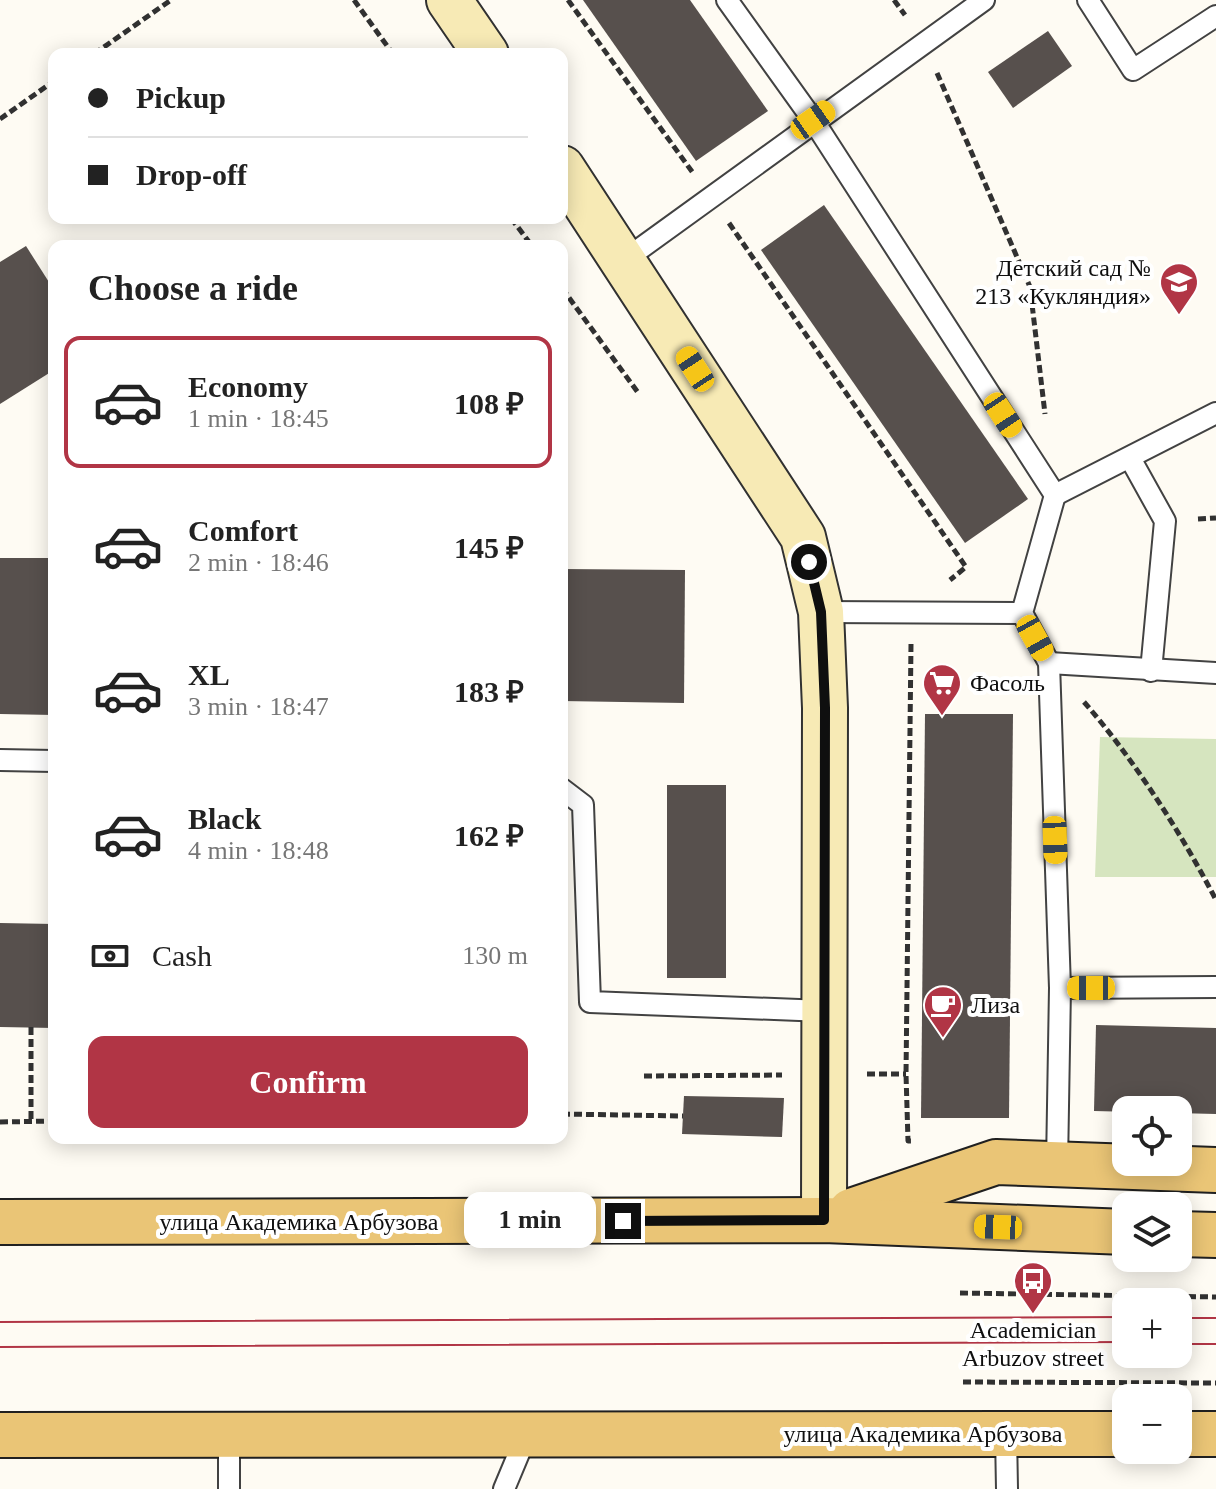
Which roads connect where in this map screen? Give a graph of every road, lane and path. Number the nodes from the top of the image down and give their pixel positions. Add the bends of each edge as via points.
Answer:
1 (171, 0) edge
2 (354, 0) edge
3 (449, 0) edge
4 (727, 0) edge
5 (894, 0) edge
6 (984, 0) edge
7 (1088, 0) edge
8 (1216, 16) edge
9 (924, 42) junction
10 (103, 48) edge
11 (389, 48) edge
12 (482, 48) edge
13 (48, 85) edge
14 (0, 119) edge
15 (813, 120) junction
16 (568, 177) edge
17 (623, 261) junction
18 (568, 296) edge
19 (639, 394) dead end
20 (1216, 413) edge
21 (1046, 421) dead end
22 (1130, 458) junction
23 (1055, 495) junction
24 (821, 612) junction
25 (1022, 613) junction
26 (1049, 663) junction
27 (1151, 671) junction
28 (1216, 673) edge
29 (0, 760) edge
30 (48, 761) edge
31 (568, 794) edge
32 (1216, 900) edge
33 (1216, 987) edge
34 (1060, 988) junction
35 (824, 1011) junction
36 (31, 1027) dead end
37 (867, 1074) dead end
38 (906, 1074) dead end
39 (783, 1075) dead end
40 (644, 1076) dead end
41 (568, 1114) edge
42 (683, 1116) dead end
43 (48, 1121) edge
44 (0, 1122) edge
45 (31, 1122) junction
46 (1057, 1165) junction
47 (1216, 1170) edge
48 (824, 1220) junction
49 (0, 1222) edge
50 (1112, 1231) edge
51 (1192, 1234) edge
52 (1216, 1235) edge
53 (960, 1293) dead end
54 (1216, 1297) edge
55 (963, 1382) dead end
56 (1216, 1383) edge
57 (229, 1433) junction
58 (528, 1433) junction
59 (1006, 1434) junction
60 (1112, 1434) edge
61 (1192, 1434) edge
62 (1216, 1434) edge
63 (0, 1435) edge
64 (229, 1489) edge
65 (504, 1489) edge
66 (1007, 1489) edge

1 - 10 path
2 - 11 path
3 - 12 street
4 - 15 lane
5 - 9 path
6 - 9 lane
7 - 8 lane via 1133,70
9 - 15 lane
9 - 21 path via 1030,287
13 - 14 path
15 - 17 lane
15 - 23 lane
16 - 17 street
17 - 24 street via 803,537
18 - 19 path
20 - 22 lane
22 - 23 lane
22 - 27 lane via 1165,521
23 - 25 lane
24 - 25 lane
24 - 35 street
25 - 26 lane
26 - 27 lane
26 - 32 path via 1105,727
26 - 34 lane
27 - 28 lane
29 - 30 lane
31 - 35 lane via 583,805 590,1002
33 - 34 lane
34 - 46 lane
35 - 48 street
36 - 45 path
37 - 38 path
39 - 40 path
41 - 42 path
43 - 45 path
44 - 45 path
46 - 47 main road
46 - 48 main road via 996,1162
48 - 49 main road, улица Академика Арбузова
48 - 50 main road, улица Академика Арбузова
51 - 52 main road
53 - 54 path
55 - 56 path
57 - 58 main road, улица Академика Арбузова
57 - 63 main road, улица Академика Арбузова
57 - 64 lane
58 - 59 main road, улица Академика Арбузова
58 - 65 lane
59 - 60 main road, улица Академика Арбузова
59 - 66 lane
61 - 62 main road

